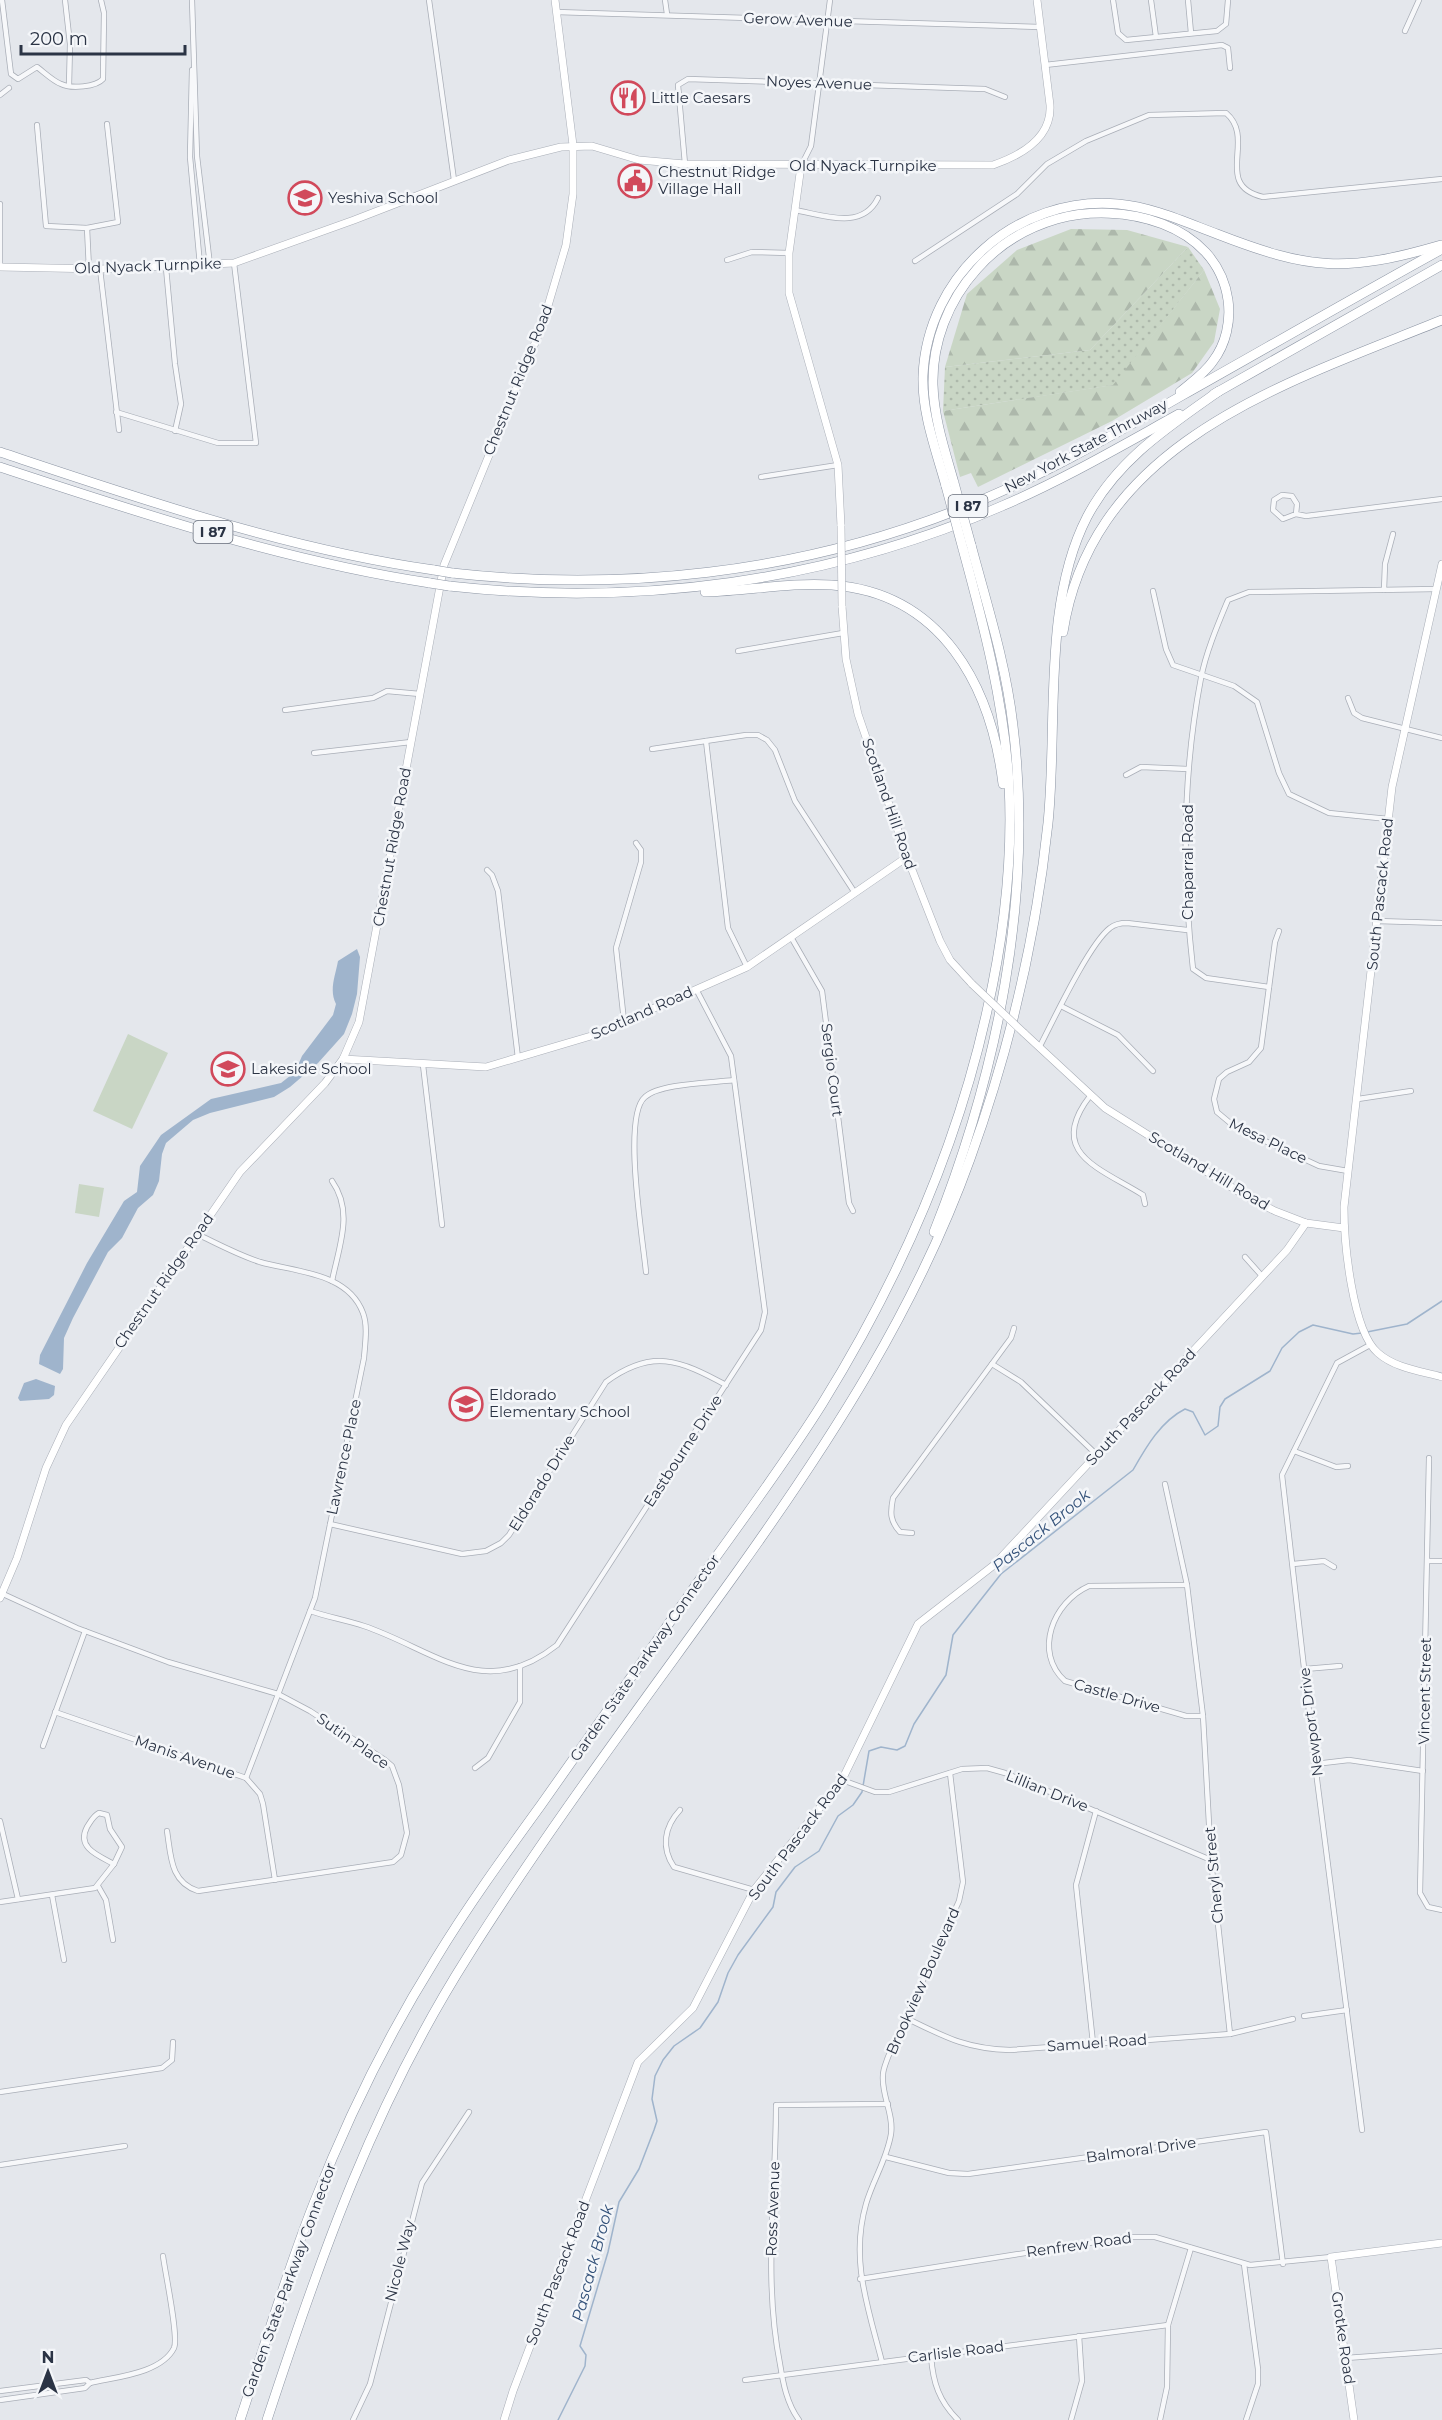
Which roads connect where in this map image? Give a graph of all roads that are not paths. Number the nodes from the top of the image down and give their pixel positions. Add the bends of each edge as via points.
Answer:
1 (2, 0) edge
2 (65, 0) edge
3 (101, 0) edge
4 (192, 0) edge
5 (429, 0) edge
6 (555, 0) edge
7 (665, 0) edge
8 (830, 0) edge
9 (1037, 0) edge
10 (1113, 0) edge
11 (1151, 0) edge
12 (1188, 0) edge
13 (1228, 0) edge
14 (1419, 0) edge
15 (556, 12) junction
16 (666, 14) junction
17 (827, 22) junction
18 (1040, 27) junction
19 (1405, 31) dead end
20 (1191, 33) junction
21 (1156, 37) junction
22 (194, 46) junction
23 (1045, 65) junction
24 (1230, 68) dead end
25 (818, 83) junction
26 (69, 86) junction
27 (9, 87) dead end
28 (0, 95) edge
29 (1005, 97) dead end
30 (107, 124) dead end
31 (37, 125) dead end
32 (573, 146) junction
33 (685, 164) junction
34 (801, 166) junction
35 (1442, 178) edge
36 (454, 180) junction
37 (878, 198) dead end
38 (0, 204) edge
39 (795, 210) junction
40 (87, 228) junction
41 (1, 229) edge
42 (1442, 247) edge
43 (1429, 252) junction
44 (789, 253) junction
45 (727, 260) dead end
46 (915, 261) dead end
47 (234, 262) junction
48 (200, 266) junction
49 (210, 266) junction
50 (0, 267) edge
51 (1440, 267) edge
52 (166, 268) junction
53 (89, 269) junction
54 (100, 269) junction
55 (1442, 320) edge
56 (1219, 391) junction
57 (1161, 408) junction
58 (117, 412) junction
59 (119, 430) dead end
60 (175, 431) junction
61 (0, 452) edge
62 (838, 465) junction
63 (0, 467) edge
64 (761, 477) dead end
65 (950, 485) junction
66 (1442, 500) edge
67 (1296, 514) junction
68 (1394, 534) dead end
69 (967, 547) junction
70 (1442, 564) edge
71 (1437, 589) junction
72 (1384, 590) junction
73 (1153, 591) dead end
74 (648, 592) junction
75 (843, 633) junction
76 (738, 651) dead end
77 (1201, 675) junction
78 (1056, 676) junction
79 (420, 694) junction
80 (1348, 698) dead end
81 (285, 710) dead end
82 (1403, 729) junction
83 (1442, 738) edge
84 (706, 741) junction
85 (411, 742) junction
86 (652, 749) dead end
87 (314, 753) dead end
88 (1188, 769) junction
89 (1126, 775) dead end
90 (1388, 819) junction
91 (636, 843) dead end
92 (907, 856) junction
93 (487, 870) dead end
94 (1007, 882) junction
95 (855, 893) junction
96 (1377, 921) junction
97 (1442, 923) edge
98 (1187, 930) junction
99 (1279, 930) dead end
100 (791, 937) junction
101 (747, 967) junction
102 (1269, 987) junction
103 (696, 989) junction
104 (1061, 1006) junction
105 (624, 1021) junction
106 (1039, 1048) junction
107 (343, 1059) junction
108 (518, 1059) junction
109 (423, 1065) junction
110 (1154, 1071) dead end
111 (734, 1080) junction
112 (1411, 1091) dead end
113 (1089, 1096) junction
114 (1358, 1099) junction
115 (1348, 1171) junction
116 (332, 1180) dead end
117 (1145, 1204) dead end
118 (853, 1211) dead end
119 (1306, 1223) junction
120 (442, 1225) dead end
121 (1344, 1228) junction
122 (197, 1234) junction
123 (1245, 1257) dead end
124 (646, 1272) dead end
125 (1262, 1276) junction
126 (332, 1281) junction
127 (910, 1299) junction
128 (1014, 1328) dead end
129 (1369, 1342) junction
130 (992, 1364) junction
131 (1442, 1377) edge
132 (726, 1385) junction
133 (1294, 1451) junction
134 (1097, 1455) junction
135 (1430, 1458) dead end
136 (1348, 1466) dead end
137 (1165, 1484) dead end
138 (330, 1524) junction
139 (912, 1533) dead end
140 (1428, 1561) junction
141 (1442, 1561) edge
142 (1293, 1564) junction
143 (1334, 1567) dead end
144 (1187, 1585) junction
145 (1, 1596) edge
146 (310, 1611) junction
147 (85, 1631) junction
148 (520, 1666) junction
149 (1340, 1666) dead end
150 (1305, 1669) junction
151 (278, 1694) junction
152 (55, 1712) junction
153 (1203, 1716) junction
154 (43, 1746) dead end
155 (1315, 1764) junction
156 (475, 1768) dead end
157 (1423, 1771) junction
158 (950, 1773) junction
159 (246, 1778) junction
160 (842, 1780) junction
161 (680, 1810) dead end
162 (1096, 1811) junction
163 (0, 1821) edge
164 (167, 1831) dead end
165 (1211, 1860) junction
166 (114, 1864) junction
167 (275, 1881) junction
168 (99, 1886) junction
169 (754, 1890) junction
170 (52, 1895) junction
171 (18, 1899) junction
172 (0, 1902) edge
173 (1442, 1911) edge
174 (113, 1940) dead end
175 (64, 1960) dead end
176 (1347, 2010) junction
177 (1304, 2016) dead end
178 (906, 2018) junction
179 (1293, 2019) dead end
180 (1230, 2034) junction
181 (173, 2042) dead end
182 (1093, 2043) junction
183 (0, 2092) edge
184 (888, 2104) junction
185 (469, 2112) dead end
186 (1362, 2130) dead end
187 (125, 2146) dead end
188 (886, 2157) junction
189 (0, 2165) edge
190 (1442, 2243) edge
191 (1191, 2248) junction
192 (163, 2256) dead end
193 (1331, 2257) junction
194 (1244, 2264) junction
195 (1283, 2264) junction
196 (860, 2278) junction
197 (1168, 2325) junction
198 (1079, 2336) junction
199 (1442, 2351) edge
200 (931, 2356) junction
201 (1346, 2358) junction
202 (882, 2362) junction
203 (782, 2376) junction
204 (745, 2380) dead end
205 (90, 2383) junction
206 (0, 2391) edge
207 (0, 2400) edge
208 (240, 2420) edge
209 (267, 2420) edge
210 (353, 2420) edge
211 (504, 2420) edge
212 (799, 2420) edge
213 (958, 2420) edge
214 (1071, 2420) edge
215 (1160, 2420) edge
216 (1246, 2420) edge
217 (1354, 2420) edge

1 - 26 street via 11,74 18,80 37,67
2 - 26 street
3 - 26 street via 103,79
4 - 22 street
5 - 36 street
6 - 15 street, Chestnut Ridge Road
7 - 16 street
8 - 17 street
9 - 18 street
10 - 21 street via 1118,33 1123,39
11 - 21 street
12 - 20 street
13 - 20 street via 1226,24 1222,28
14 - 19 street
15 - 16 street, Gerow Avenue
15 - 32 street, Chestnut Ridge Road
16 - 17 street, Gerow Avenue
17 - 18 street, Gerow Avenue
17 - 25 street
18 - 23 street
20 - 21 street
22 - 48 street via 190,157
22 - 49 street via 197,156
23 - 24 street via 1222,45 1228,48
23 - 34 street, Old Nyack Turnpike via 1051,113 1046,130 1030,146 993,165
25 - 29 street, Noyes Avenue via 984,90
25 - 33 street, Noyes Avenue via 682,81 678,92
25 - 34 street via 811,146
27 - 28 street
30 - 40 street via 118,222
31 - 40 street via 46,226
32 - 33 street, Old Nyack Turnpike via 599,147 639,160
32 - 36 street, Old Nyack Turnpike via 509,160
32 - 79 street, Chestnut Ridge Road via 573,194 559,273 542,326 448,551
33 - 34 street, Old Nyack Turnpike
34 - 39 street, Scotland Hill Road
35 - 46 street via 1263,197 1250,194 1239,183 1238,131 1236,121 1226,113 1149,115 1086,141 1047,164 1017,194
36 - 47 street, Old Nyack Turnpike
37 - 39 street via 866,214 857,218
38 - 41 street
39 - 44 street, Scotland Hill Road
40 - 53 street
41 - 50 street
42 - 43 highway, New York State Thruway / I 87
43 - 57 highway, New York State Thruway / I 87
43 - 65 highway via 1371,263 1312,263 1263,252 1154,211 1115,204 1065,207 1019,224 986,246 959,276 939,310 929,338 924,398
44 - 45 street via 752,252
44 - 62 street, Scotland Hill Road via 787,273 792,310
47 - 49 street, Old Nyack Turnpike
47 - 60 street via 256,443 218,443
48 - 49 street, Old Nyack Turnpike
48 - 52 street, Old Nyack Turnpike
50 - 53 street, Old Nyack Turnpike
51 - 56 highway, New York State Thruway / I 87
52 - 54 street, Old Nyack Turnpike
52 - 60 street via 181,404
53 - 54 street, Old Nyack Turnpike
54 - 58 street
55 - 78 highway via 1262,396 1191,438 1144,475 1104,521 1082,562 1067,607
56 - 74 highway, New York State Thruway / I 87 via 1039,489 916,540 795,572 722,585
56 - 78 highway via 1132,456 1090,513 1065,576 1058,615
57 - 61 highway, New York State Thruway / I 87, bridge via 1052,468 904,529 817,553 720,571 639,579 549,580 452,573 359,558 131,494
57 - 65 highway via 1208,368 1221,347 1227,330 1228,305 1217,267 1190,238 1143,218 1096,213 1049,222 1015,237 985,260 961,289 944,323 934,359 933,387
58 - 59 street
58 - 60 street
62 - 64 street
62 - 75 street, Scotland Hill Road, bridge
63 - 74 highway, New York State Thruway / I 87, bridge via 118,505 368,573 449,586 574,594
65 - 69 highway, bridge
66 - 67 street
67 - 67 street via 1297,504 1292,496 1282,495 1274,500 1273,510 1278,518 1288,519
68 - 72 street via 1385,564
69 - 94 highway via 1003,724 1010,804
69 - 127 highway via 1003,664 1013,724 1019,804 1016,884 1004,982 984,1080 956,1175
70 - 71 street, South Pascack Road
71 - 72 street, Chaparral Road
71 - 82 street, South Pascack Road
72 - 77 street, Chaparral Road via 1238,594 1228,600
73 - 77 street via 1168,657 1173,665
74 - 94 highway via 840,586 885,597 929,624 965,664 989,716 1003,784
75 - 76 street
75 - 92 street, Scotland Hill Road via 858,714
77 - 88 street, Chaparral Road
77 - 90 street via 1234,686 1257,702 1289,794 1329,813
78 - 127 highway via 1047,834 1024,972 973,1152
79 - 81 street via 387,691 373,698
79 - 85 street, Chestnut Ridge Road
80 - 82 street via 1354,713 1362,718
82 - 83 street
82 - 90 street, South Pascack Road
84 - 86 street
84 - 95 street via 746,735 767,740 775,750 795,801
84 - 101 street via 728,928
85 - 87 street
85 - 107 street, Chestnut Ridge Road via 365,998
88 - 89 street via 1142,767
88 - 98 street, Chaparral Road
90 - 96 street, South Pascack Road
91 - 105 street via 641,850 641,862 616,958
92 - 95 street, Scotland Road
92 - 106 street, Scotland Hill Road, bridge via 950,960
93 - 108 street via 498,891
94 - 208 highway, Garden State Parkway Connector via 993,980 968,1086 939,1170 891,1279 845,1366 792,1450 477,1895 409,2004 326,2172
95 - 100 street, Scotland Road
96 - 97 street
96 - 114 street, South Pascack Road
98 - 102 street, Chaparral Road via 1193,969 1198,973 1206,978
98 - 104 street via 1127,923 1109,928
99 - 102 street, Mesa Place
100 - 101 street, Scotland Road
100 - 118 street, Sergio Court via 822,991
101 - 103 street, Scotland Road
102 - 115 street, Mesa Place via 1262,1048 1249,1062 1219,1079 1214,1099 1218,1112 1235,1127 1319,1166
103 - 105 street, Scotland Road
103 - 111 street, Eastbourne Drive via 731,1056
104 - 106 street
104 - 110 street via 1118,1035
105 - 108 street, Scotland Road
106 - 113 street, Scotland Hill Road
107 - 109 street, Scotland Road
107 - 122 street, Chestnut Ridge Road via 240,1172
108 - 109 street, Scotland Road via 486,1067
109 - 120 street
111 - 124 street via 656,1090 644,1097 638,1107 632,1133
111 - 132 street, Eastbourne Drive via 765,1312 761,1330
112 - 114 street
113 - 117 street via 1073,1120 1071,1132 1076,1147 1086,1160 1143,1195
113 - 119 street, Scotland Hill Road via 1244,1194
114 - 115 street, South Pascack Road
115 - 121 street, South Pascack Road
116 - 126 street via 341,1194 345,1217
119 - 121 street, Scotland Hill Road
119 - 125 street, South Pascack Road
121 - 129 street, South Pascack Road via 1360,1321
122 - 126 street, Lawrence Place via 237,1254
122 - 145 street, Chestnut Ridge Road via 66,1425 46,1468
123 - 125 street
125 - 134 street, South Pascack Road
126 - 138 street, Lawrence Place via 348,1292 362,1310 365,1333 364,1358
127 - 209 highway, Garden State Parkway Connector via 826,1443 508,1896 424,2029 339,2208
128 - 130 street
129 - 131 street via 1383,1358 1395,1364
129 - 133 street, Newport Drive via 1337,1363
130 - 134 street via 1022,1383
130 - 139 street via 893,1498 892,1522 900,1532
132 - 138 street, Eldorado Drive via 692,1366 673,1361 640,1364 615,1376 606,1383 509,1535 486,1551 462,1554
132 - 148 street, Eastbourne Drive via 557,1645
133 - 136 street via 1336,1467
133 - 142 street, Newport Drive via 1282,1475
134 - 160 street, South Pascack Road via 994,1565 918,1624
135 - 140 street, Vincent Street
137 - 144 street, Cheryl Street
138 - 146 street, Lawrence Place
140 - 141 street
140 - 157 street, Vincent Street
142 - 143 street via 1324,1561
142 - 150 street, Newport Drive
144 - 153 street, Cheryl Street
144 - 153 street, Castle Drive via 1089,1586 1078,1591 1057,1614 1048,1651 1057,1674 1065,1681 1186,1716
145 - 147 street, Sutin Place
146 - 148 street, Eastbourne Drive via 363,1626 464,1669 501,1672
146 - 151 street, Lawrence Place
147 - 151 street, Sutin Place via 168,1662
147 - 152 street
148 - 156 street via 520,1702 488,1758
149 - 150 street
150 - 155 street, Newport Drive
151 - 159 street, Lawrence Place
151 - 167 street, Sutin Place via 393,1766 407,1833 401,1855 393,1862
152 - 154 street
152 - 159 street, Manis Avenue
153 - 165 street, Cheryl Street
155 - 157 street via 1349,1760
155 - 176 street, Newport Drive
157 - 173 street, Vincent Street via 1420,1893 1428,1907
158 - 160 street, Lillian Drive via 889,1792
158 - 162 street, Lillian Drive via 987,1768
158 - 178 street, Brookview Boulevard via 963,1882 959,1901
159 - 167 street, Manis Avenue via 263,1804
160 - 169 street, South Pascack Road
161 - 169 street via 666,1832 667,1856 674,1867
162 - 165 street, Lillian Drive
162 - 182 street via 1076,1885
163 - 171 street
164 - 167 street, Sutin Place via 176,1876 191,1888 205,1891
165 - 180 street, Cheryl Street
166 - 166 street via 122,1847 110,1829 107,1815 97,1813 85,1831 85,1843 92,1852
166 - 168 street
168 - 170 street
168 - 174 street via 106,1900
169 - 211 street, South Pascack Road via 693,2008 638,2062
170 - 171 street
170 - 175 street
171 - 172 street
176 - 177 street
176 - 186 street, Newport Drive
178 - 182 street, Samuel Road via 960,2045 985,2050
178 - 184 street, Brookview Boulevard via 883,2075
179 - 180 street, Samuel Road
180 - 182 street, Samuel Road
181 - 183 street via 172,2060 162,2068
184 - 188 street, Brookview Boulevard via 892,2124
184 - 203 street, Ross Avenue via 776,2105 770,2289
185 - 210 street, Nicole Way via 422,2183 370,2384
187 - 189 street
188 - 195 street, Balmoral Drive via 968,2174 1266,2132
188 - 196 street, Brookview Boulevard via 867,2203 859,2241
190 - 193 street
191 - 194 street, Renfrew Road
191 - 196 street, Renfrew Road via 1155,2237 1127,2236
191 - 197 street
192 - 205 street via 176,2339 174,2348 150,2367
193 - 195 street, Renfrew Road
193 - 201 street, Grotke Road
194 - 195 street, Renfrew Road
194 - 216 street via 1258,2369 1258,2384
196 - 202 street, Brookview Boulevard
197 - 198 street, Carlisle Road
197 - 215 street via 1167,2387
198 - 200 street, Carlisle Road
198 - 214 street via 1082,2380
199 - 201 street
200 - 202 street, Carlisle Road
200 - 213 street via 934,2386
201 - 217 street, Grotke Road
202 - 203 street, Carlisle Road
203 - 204 street, Carlisle Road
203 - 212 street, Ross Avenue
205 - 206 street via 86,2380
205 - 207 street via 86,2388

